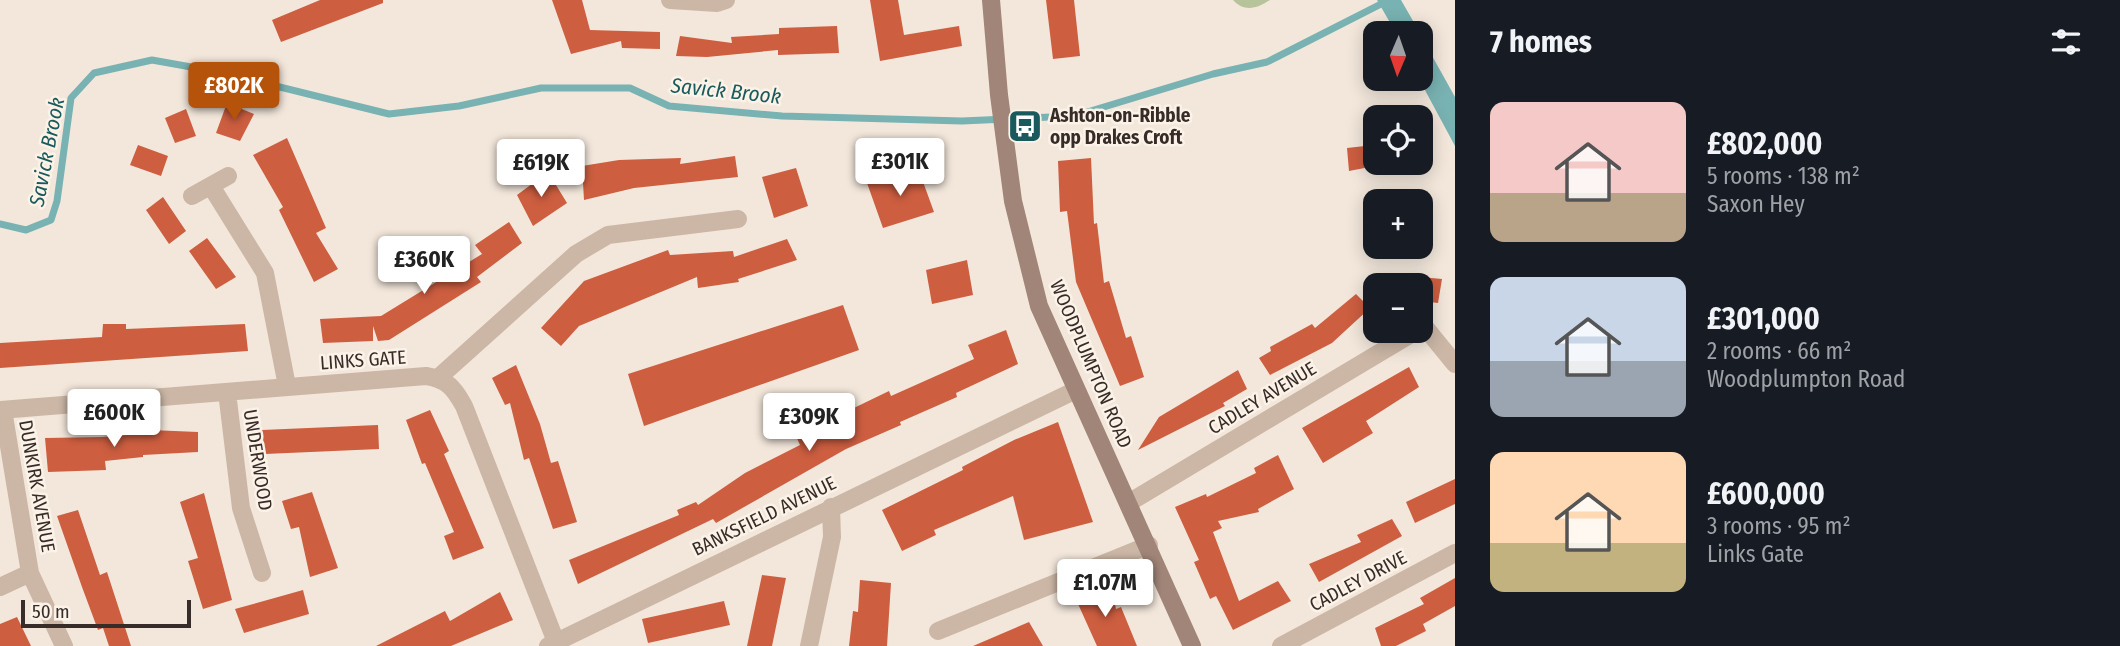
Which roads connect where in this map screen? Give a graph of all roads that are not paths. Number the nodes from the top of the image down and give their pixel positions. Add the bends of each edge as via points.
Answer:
1 (670, 0) edge
2 (726, 0) edge
3 (991, 0) edge
4 (228, 176) dead end
5 (211, 186) junction
6 (192, 196) dead end
7 (738, 219) dead end
8 (1433, 337) edge
9 (1396, 343) edge
10 (1455, 365) edge
11 (438, 378) junction
12 (287, 386) junction
13 (1076, 390) junction
14 (227, 392) junction
15 (1, 410) edge
16 (1130, 502) junction
17 (831, 507) junction
18 (1149, 545) junction
19 (1455, 553) edge
20 (30, 573) junction
21 (262, 573) dead end
22 (0, 587) edge
23 (938, 631) dead end
24 (552, 644) edge
25 (64, 646) edge
26 (809, 646) edge
27 (1192, 646) edge
28 (1281, 646) edge

1 - 2 street
3 - 13 main road, WOODPLUMPTON ROAD via 1013,201 1039,306
4 - 5 street
5 - 6 street
5 - 12 street via 265,273
7 - 11 street via 608,235 576,254
8 - 10 street
9 - 16 street, CADLEY AVENUE
11 - 12 street, LINKS GATE
11 - 24 street via 454,387 464,406
12 - 14 street, LINKS GATE
13 - 16 main road, WOODPLUMPTON ROAD
13 - 17 street, BANKSFIELD AVENUE
14 - 15 street, LINKS GATE
14 - 21 street, UNDERWOOD via 241,508
15 - 20 street, DUNKIRK AVENUE
16 - 18 main road, WOODPLUMPTON ROAD
17 - 24 street, BANKSFIELD AVENUE
17 - 26 street via 832,537
18 - 23 street
18 - 27 main road, WOODPLUMPTON ROAD
19 - 28 street, CADLEY DRIVE
20 - 22 street
20 - 25 street, DUNKIRK AVENUE

